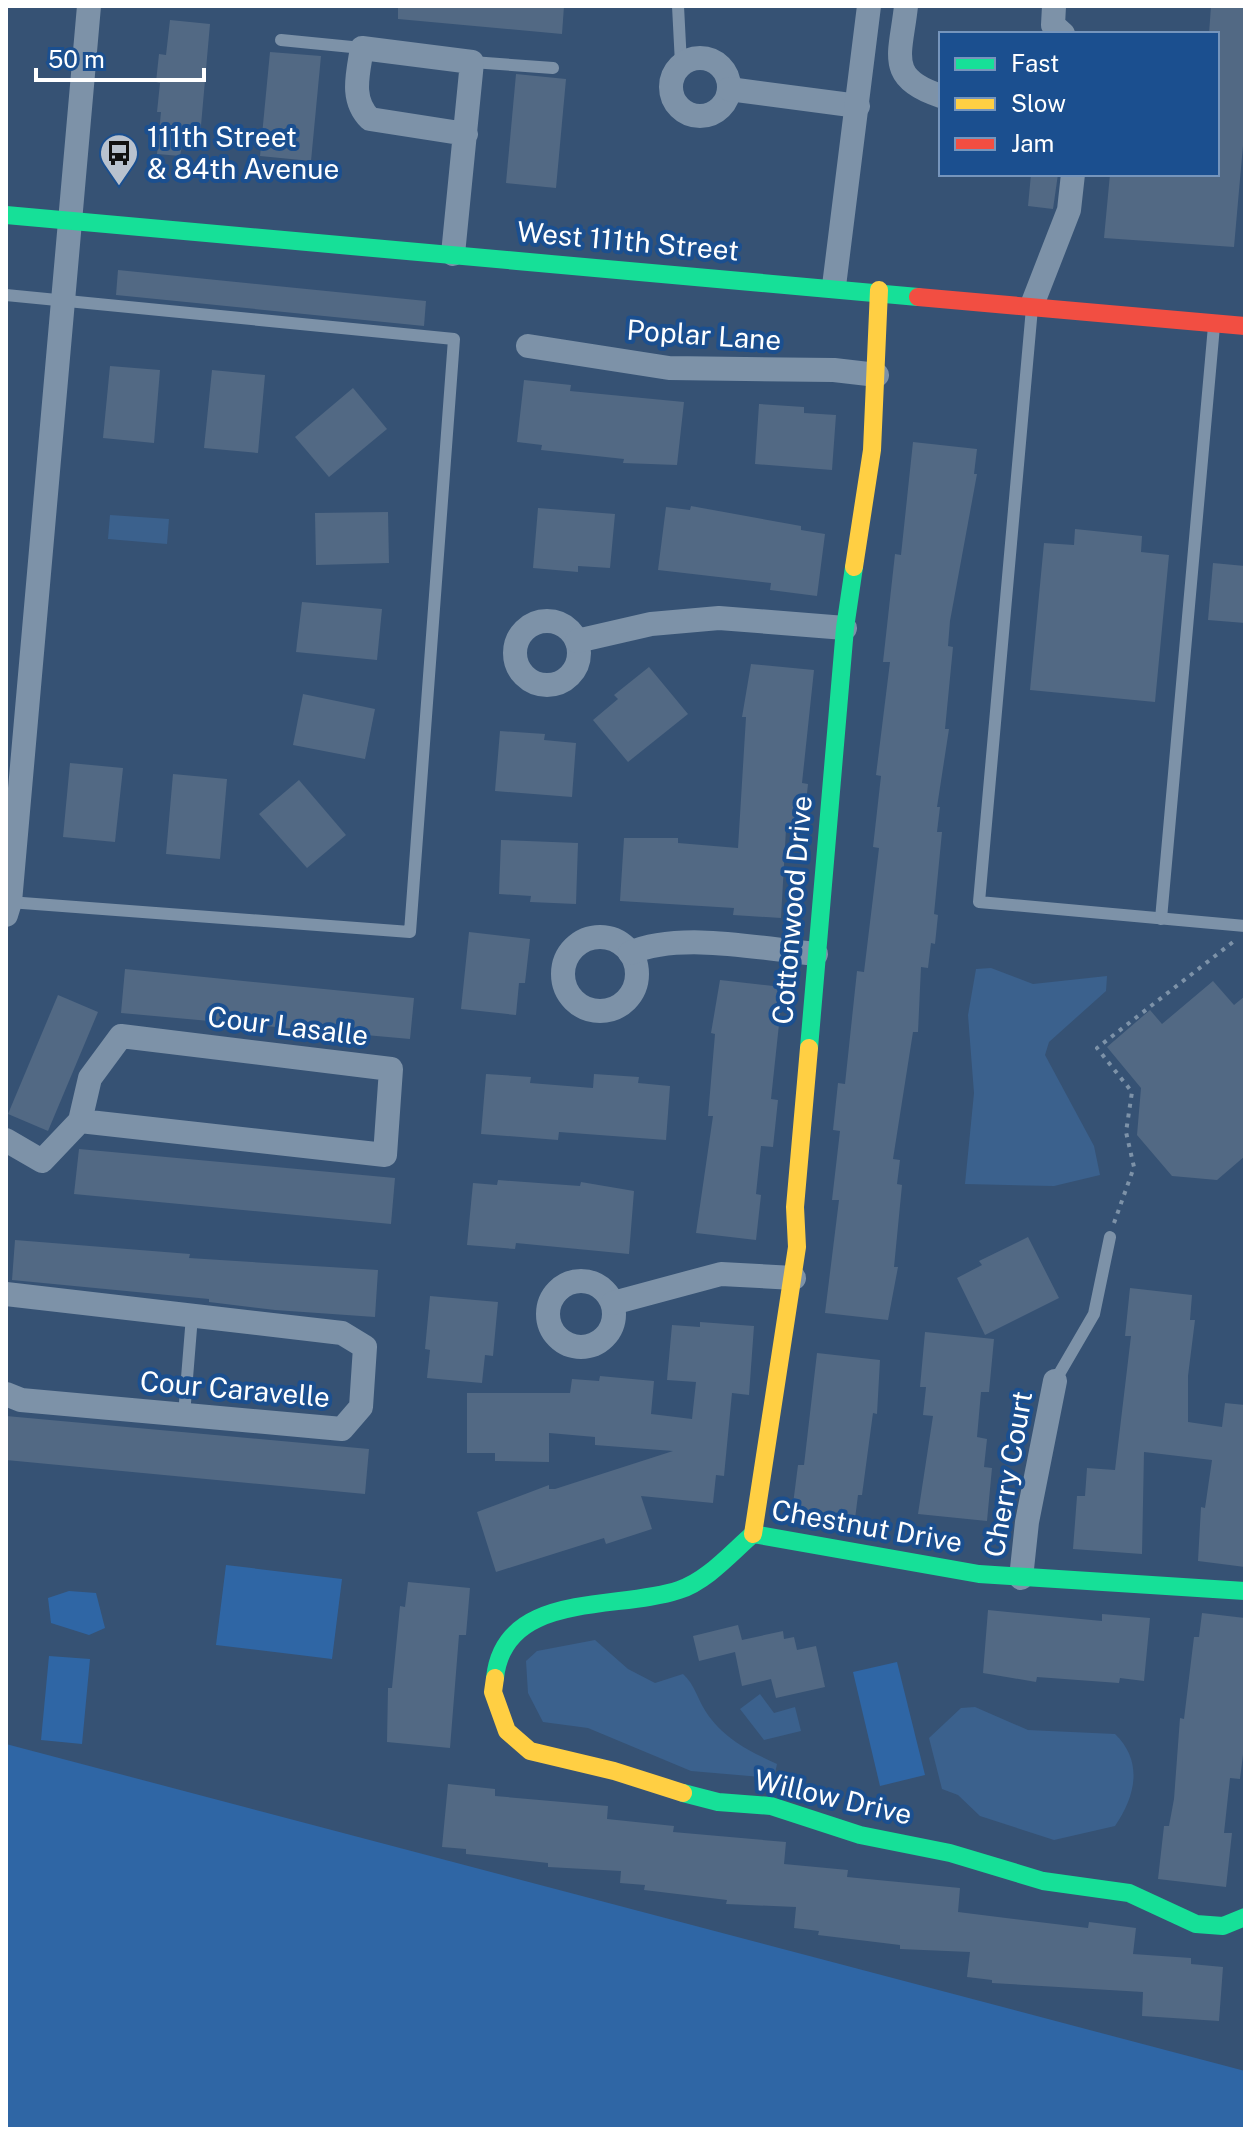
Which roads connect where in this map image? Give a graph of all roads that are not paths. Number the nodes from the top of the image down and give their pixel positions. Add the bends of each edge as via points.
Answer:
1 (89, 6) edge
2 (678, 6) edge
3 (869, 6) edge
4 (906, 6) edge
5 (1054, 6) edge
6 (1061, 32) edge
7 (281, 40) dead end
8 (362, 48) junction
9 (472, 62) junction
10 (681, 64) junction
11 (553, 68) dead end
12 (729, 89) junction
13 (939, 95) edge
14 (858, 106) junction
15 (466, 134) junction
16 (1073, 176) edge
17 (6, 215) edge
18 (73, 221) junction
19 (453, 254) junction
20 (834, 286) junction
21 (879, 290) junction
22 (6, 295) edge
23 (65, 300) junction
24 (1032, 305) junction
25 (1215, 323) junction
26 (1245, 326) edge
27 (528, 346) dead end
28 (877, 375) junction
29 (845, 628) junction
30 (577, 641) dead end
31 (7, 906) edge
32 (1161, 919) junction
33 (1245, 926) edge
34 (630, 953) dead end
35 (816, 954) junction
36 (80, 1121) junction
37 (6, 1140) edge
38 (1110, 1237) road end
39 (794, 1278) junction
40 (6, 1294) edge
41 (613, 1303) dead end
42 (192, 1316) junction
43 (1055, 1381) joint
44 (6, 1394) edge
45 (184, 1415) junction
46 (753, 1534) junction
47 (1021, 1578) junction
48 (1245, 1591) edge
49 (509, 1638) joint
50 (1245, 1917) edge

1 - 18 street
2 - 10 lane
3 - 14 street
4 - 13 street via 900,61 905,77
5 - 6 street via 1053,25
7 - 8 lane
8 - 9 street
8 - 15 street via 356,88 359,108 370,119
9 - 11 lane
9 - 15 street
10 - 12 street via 709,59 724,71
10 - 12 street via 671,90 686,113 714,113
12 - 14 street
14 - 20 street
15 - 19 street
16 - 24 street via 1069,210
17 - 18 street, West 111th Street
18 - 19 street, West 111th Street
18 - 23 street
19 - 20 street, West 111th Street
20 - 21 street, West 111th Street
21 - 24 street, West 111th Street
21 - 28 street, Cottonwood Drive
22 - 23 lane
23 - 31 street
23 - 31 lane via 454,339 410,932
24 - 25 street, West 111th Street
24 - 32 lane via 979,902
25 - 26 street, West 111th Street
25 - 32 lane
27 - 28 street, Poplar Lane via 669,368
28 - 29 street, Cottonwood Drive via 872,450
29 - 30 street via 719,618 651,624
29 - 35 street, Cottonwood Drive
32 - 33 lane
34 - 35 street via 693,943
35 - 39 street, Cottonwood Drive
36 - 36 street, Cour Lasalle via 385,1155 391,1069 121,1036 90,1078
36 - 37 street via 42,1161
38 - 43 lane via 1094,1314
39 - 41 street via 721,1274
39 - 46 street, Cottonwood Drive
40 - 42 street, Cour Caravelle
42 - 45 lane
42 - 45 street, Cour Caravelle via 342,1333 365,1347 361,1407 342,1429
43 - 47 street, Cherry Court
44 - 45 street, Cour Caravelle via 21,1400
46 - 47 street, Chestnut Drive
46 - 49 street, Chestnut Drive via 699,1580 679,1590 556,1612 526,1621
47 - 48 street, Chestnut Drive
49 - 50 street, Willow Drive via 496,1665 493,1692 507,1731 530,1751 718,1802 771,1806 860,1835 950,1853 1043,1881 1129,1893 1196,1924 1223,1926

